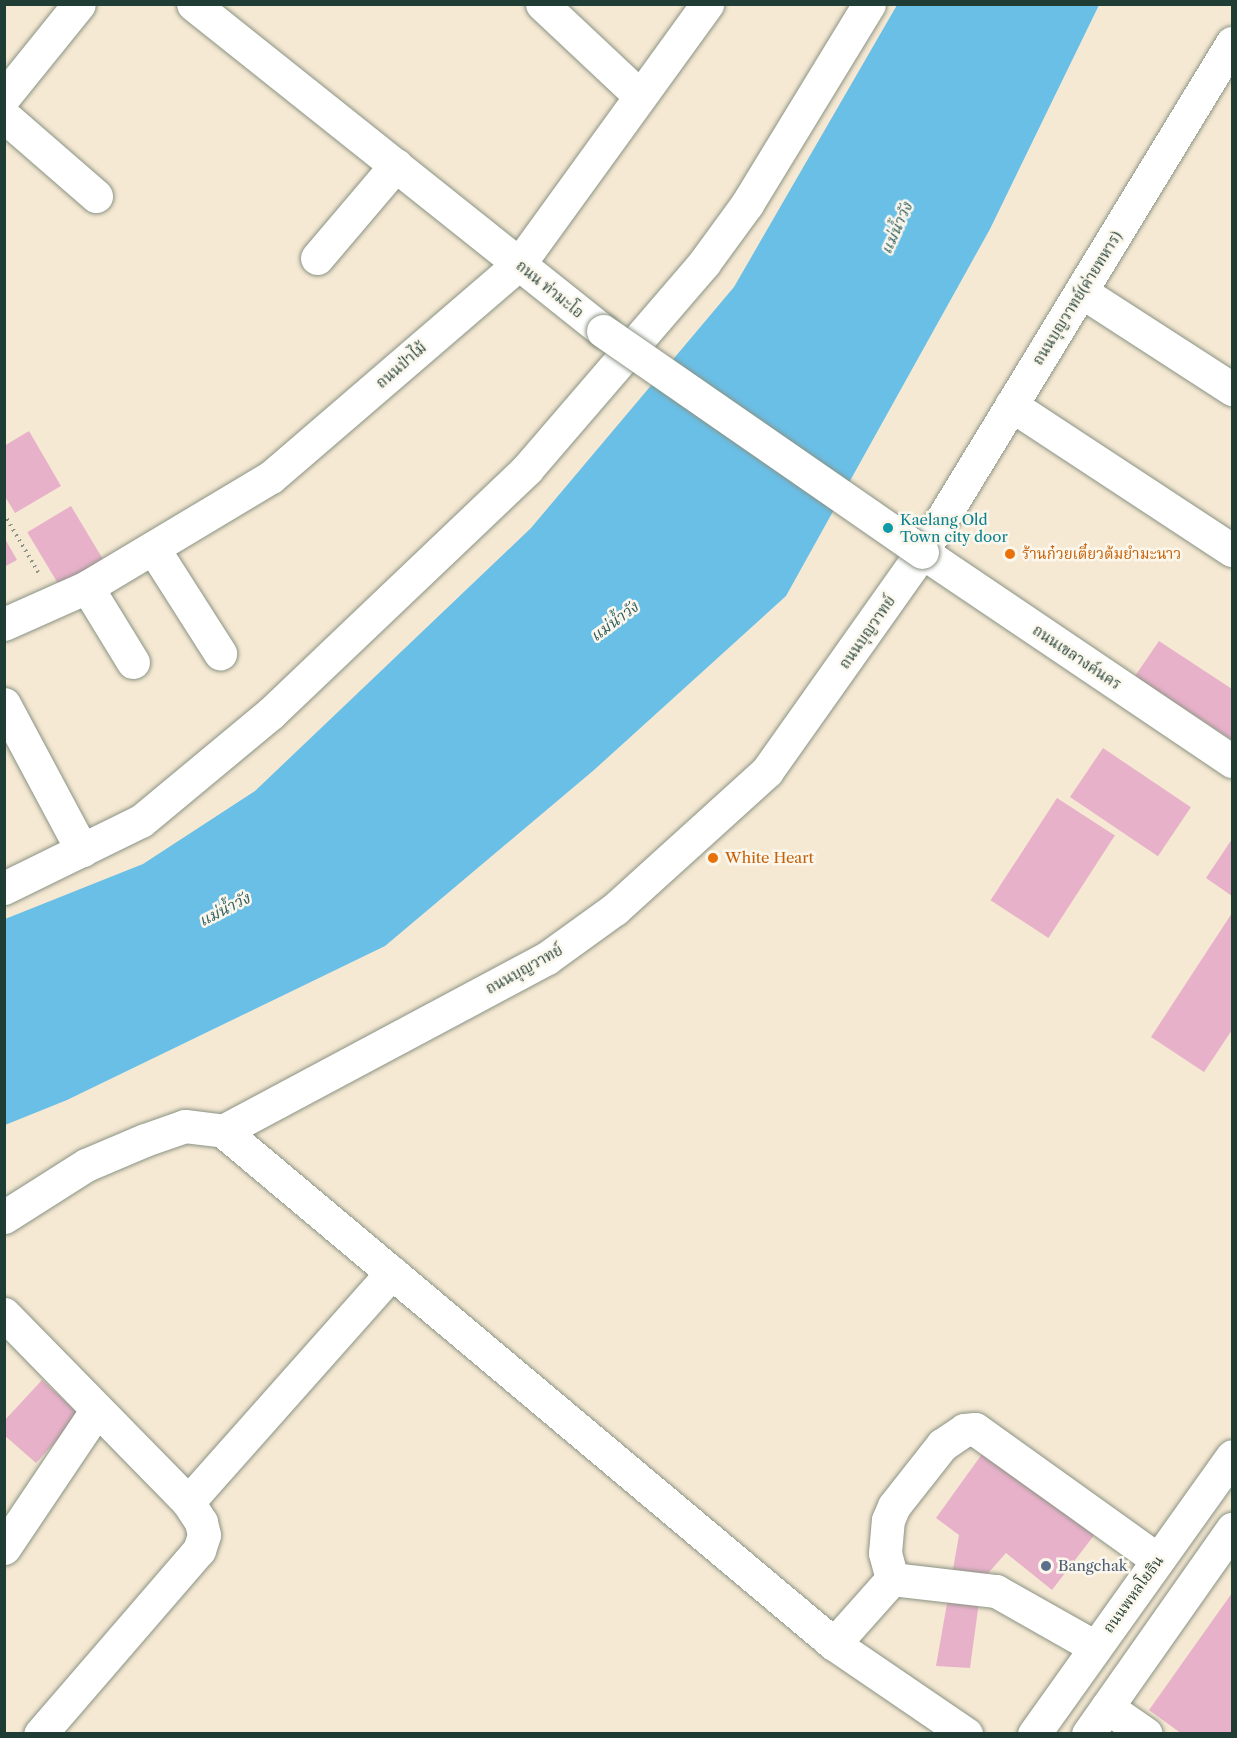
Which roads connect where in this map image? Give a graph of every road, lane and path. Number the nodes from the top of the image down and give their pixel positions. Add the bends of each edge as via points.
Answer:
1 (79, 4) edge
2 (193, 4) edge
3 (542, 4) edge
4 (707, 4) edge
5 (869, 4) edge
6 (1233, 43) edge
7 (640, 96) junction
8 (4, 97) edge
9 (4, 116) edge
10 (396, 165) junction
11 (96, 196) dead end
12 (317, 258) dead end
13 (519, 264) junction
14 (1082, 292) junction
15 (1233, 389) edge
16 (1011, 405) junction
17 (4, 514) edge
18 (153, 548) junction
19 (1233, 550) edge
20 (922, 552) junction
21 (87, 587) junction
22 (55, 601) junction
23 (4, 624) edge
24 (220, 653) dead end
25 (134, 662) dead end
26 (4, 704) edge
27 (1233, 761) edge
28 (82, 850) junction
29 (4, 888) edge
30 (223, 1131) junction
31 (4, 1217) edge
32 (392, 1272) junction
33 (4, 1314) edge
34 (96, 1411) junction
35 (1233, 1456) edge
36 (188, 1502) junction
37 (1233, 1529) edge
38 (4, 1548) edge
39 (1158, 1560) junction
40 (892, 1578) junction
41 (834, 1644) junction
42 (1095, 1647) junction
43 (1107, 1707) junction
44 (40, 1734) edge
45 (966, 1734) edge
46 (1034, 1734) edge
47 (1088, 1734) edge
48 (1146, 1734) edge

1 - 8 street
2 - 10 street, ถนน ท่ามะโอ
3 - 7 street
4 - 7 street, ถนนป่าไม้
5 - 28 street via 791,137 704,263 527,470 271,713 141,821
6 - 14 street, ถนนบุญวาทย์(ค่ายทหาร)
7 - 13 street, ถนนป่าไม้
9 - 11 street
10 - 12 street
10 - 13 street, ถนน ท่ามะโอ
13 - 18 street, ถนนป่าไม้ via 271,477
13 - 20 street, ถนน ท่ามะโอ, bridge via 603,331
14 - 15 street
14 - 16 street, ถนนบุญวาทย์(ค่ายทหาร)
16 - 19 street
16 - 20 street, ถนนบุญวาทย์(ค่ายทหาร)
17 - 22 path
18 - 21 street, ถนนป่าไม้
18 - 24 street
20 - 27 street, ถนนเขลางค์นคร
20 - 30 street, ถนนบุญวาทย์ via 766,771 615,909 547,958
21 - 22 street, ถนนป่าไม้
21 - 25 street
22 - 23 street, ถนนป่าไม้
26 - 28 street
28 - 29 street
30 - 31 street via 185,1126 145,1140 86,1165
30 - 32 street
32 - 36 street
32 - 41 street
33 - 34 street
34 - 36 street
34 - 38 street
35 - 39 street, ถนนพหลโยธิน
36 - 44 street via 201,1522 204,1535 200,1550
37 - 43 street
39 - 40 street via 975,1429 964,1430 942,1445 894,1506 888,1520 885,1553
39 - 42 street, ถนนพหลโยธิน
40 - 41 street
40 - 42 street via 996,1592
41 - 45 street
42 - 46 street, ถนนพหลโยธิน
43 - 47 street
43 - 48 street

